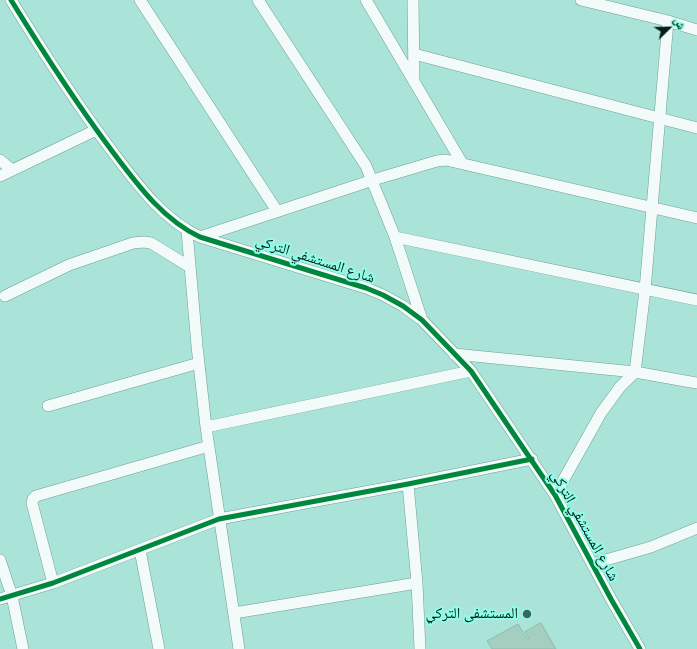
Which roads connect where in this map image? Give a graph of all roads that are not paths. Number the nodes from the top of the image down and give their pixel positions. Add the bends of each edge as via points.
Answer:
1 (11, 0) edge
2 (140, 0) edge
3 (258, 0) edge
4 (366, 0) edge
5 (413, 0) edge
6 (581, 0) edge
7 (668, 21) junction
8 (697, 30) edge
9 (414, 54) junction
10 (414, 82) junction
11 (659, 119) junction
12 (697, 128) edge
13 (96, 130) junction
14 (0, 160) edge
15 (462, 163) junction
16 (12, 170) junction
17 (0, 176) edge
18 (373, 180) junction
19 (651, 207) junction
20 (277, 211) junction
21 (697, 218) edge
22 (187, 231) junction
23 (200, 237) junction
24 (395, 237) junction
25 (190, 266) junction
26 (645, 290) junction
27 (5, 296) dead end
28 (697, 300) edge
29 (422, 320) junction
30 (454, 354) junction
31 (199, 364) junction
32 (471, 372) junction
33 (635, 372) junction
34 (697, 383) edge
35 (48, 406) dead end
36 (206, 427) junction
37 (209, 446) junction
38 (532, 459) junction
39 (408, 484) junction
40 (555, 495) junction
41 (219, 519) junction
42 (697, 528) edge
43 (140, 550) junction
44 (0, 560) edge
45 (592, 564) junction
46 (53, 583) junction
47 (417, 584) junction
48 (12, 596) junction
49 (0, 599) edge
50 (234, 613) junction
51 (23, 649) edge
52 (158, 649) edge
53 (239, 649) edge
54 (420, 649) edge
55 (640, 649) edge

1 - 13 street, شارع المستشفي التركي
2 - 20 street
3 - 18 street
4 - 10 street
5 - 9 street
6 - 7 street
7 - 8 street
7 - 11 street
9 - 10 street
9 - 11 street
10 - 15 street
11 - 12 street
11 - 19 street
13 - 16 street
13 - 22 street, شارع المستشفي التركي via 150,199
14 - 16 street
15 - 18 street via 437,161
15 - 19 street
16 - 17 street
18 - 20 street
18 - 24 street
19 - 21 street
19 - 26 street
20 - 23 street
22 - 23 street, شارع المستشفي التركي
22 - 25 street
23 - 29 street, شارع المستشفي التركي via 366,288 403,306
24 - 26 street
24 - 29 street
25 - 27 street via 151,243 133,243 69,265
25 - 31 street
26 - 28 street
26 - 33 street
29 - 30 street, شارع المستشفي التركي
30 - 32 street, شارع المستشفي التركي
30 - 33 street
31 - 35 street
31 - 36 street
32 - 36 street
32 - 38 street, شارع المستشفي التركي
33 - 34 street
33 - 40 street via 601,413
36 - 37 street
37 - 41 street
37 - 46 street via 36,496 32,503
38 - 39 street
38 - 40 street, شارع المستشفي التركي
39 - 41 street
39 - 47 street
40 - 45 street, شارع المستشفي التركي
41 - 43 street
41 - 50 street
42 - 45 street via 651,547
43 - 46 street
43 - 52 street
44 - 48 street
45 - 55 street, شارع المستشفي التركي
46 - 48 street
47 - 50 street
47 - 54 street
48 - 49 street
48 - 51 street
50 - 53 street

